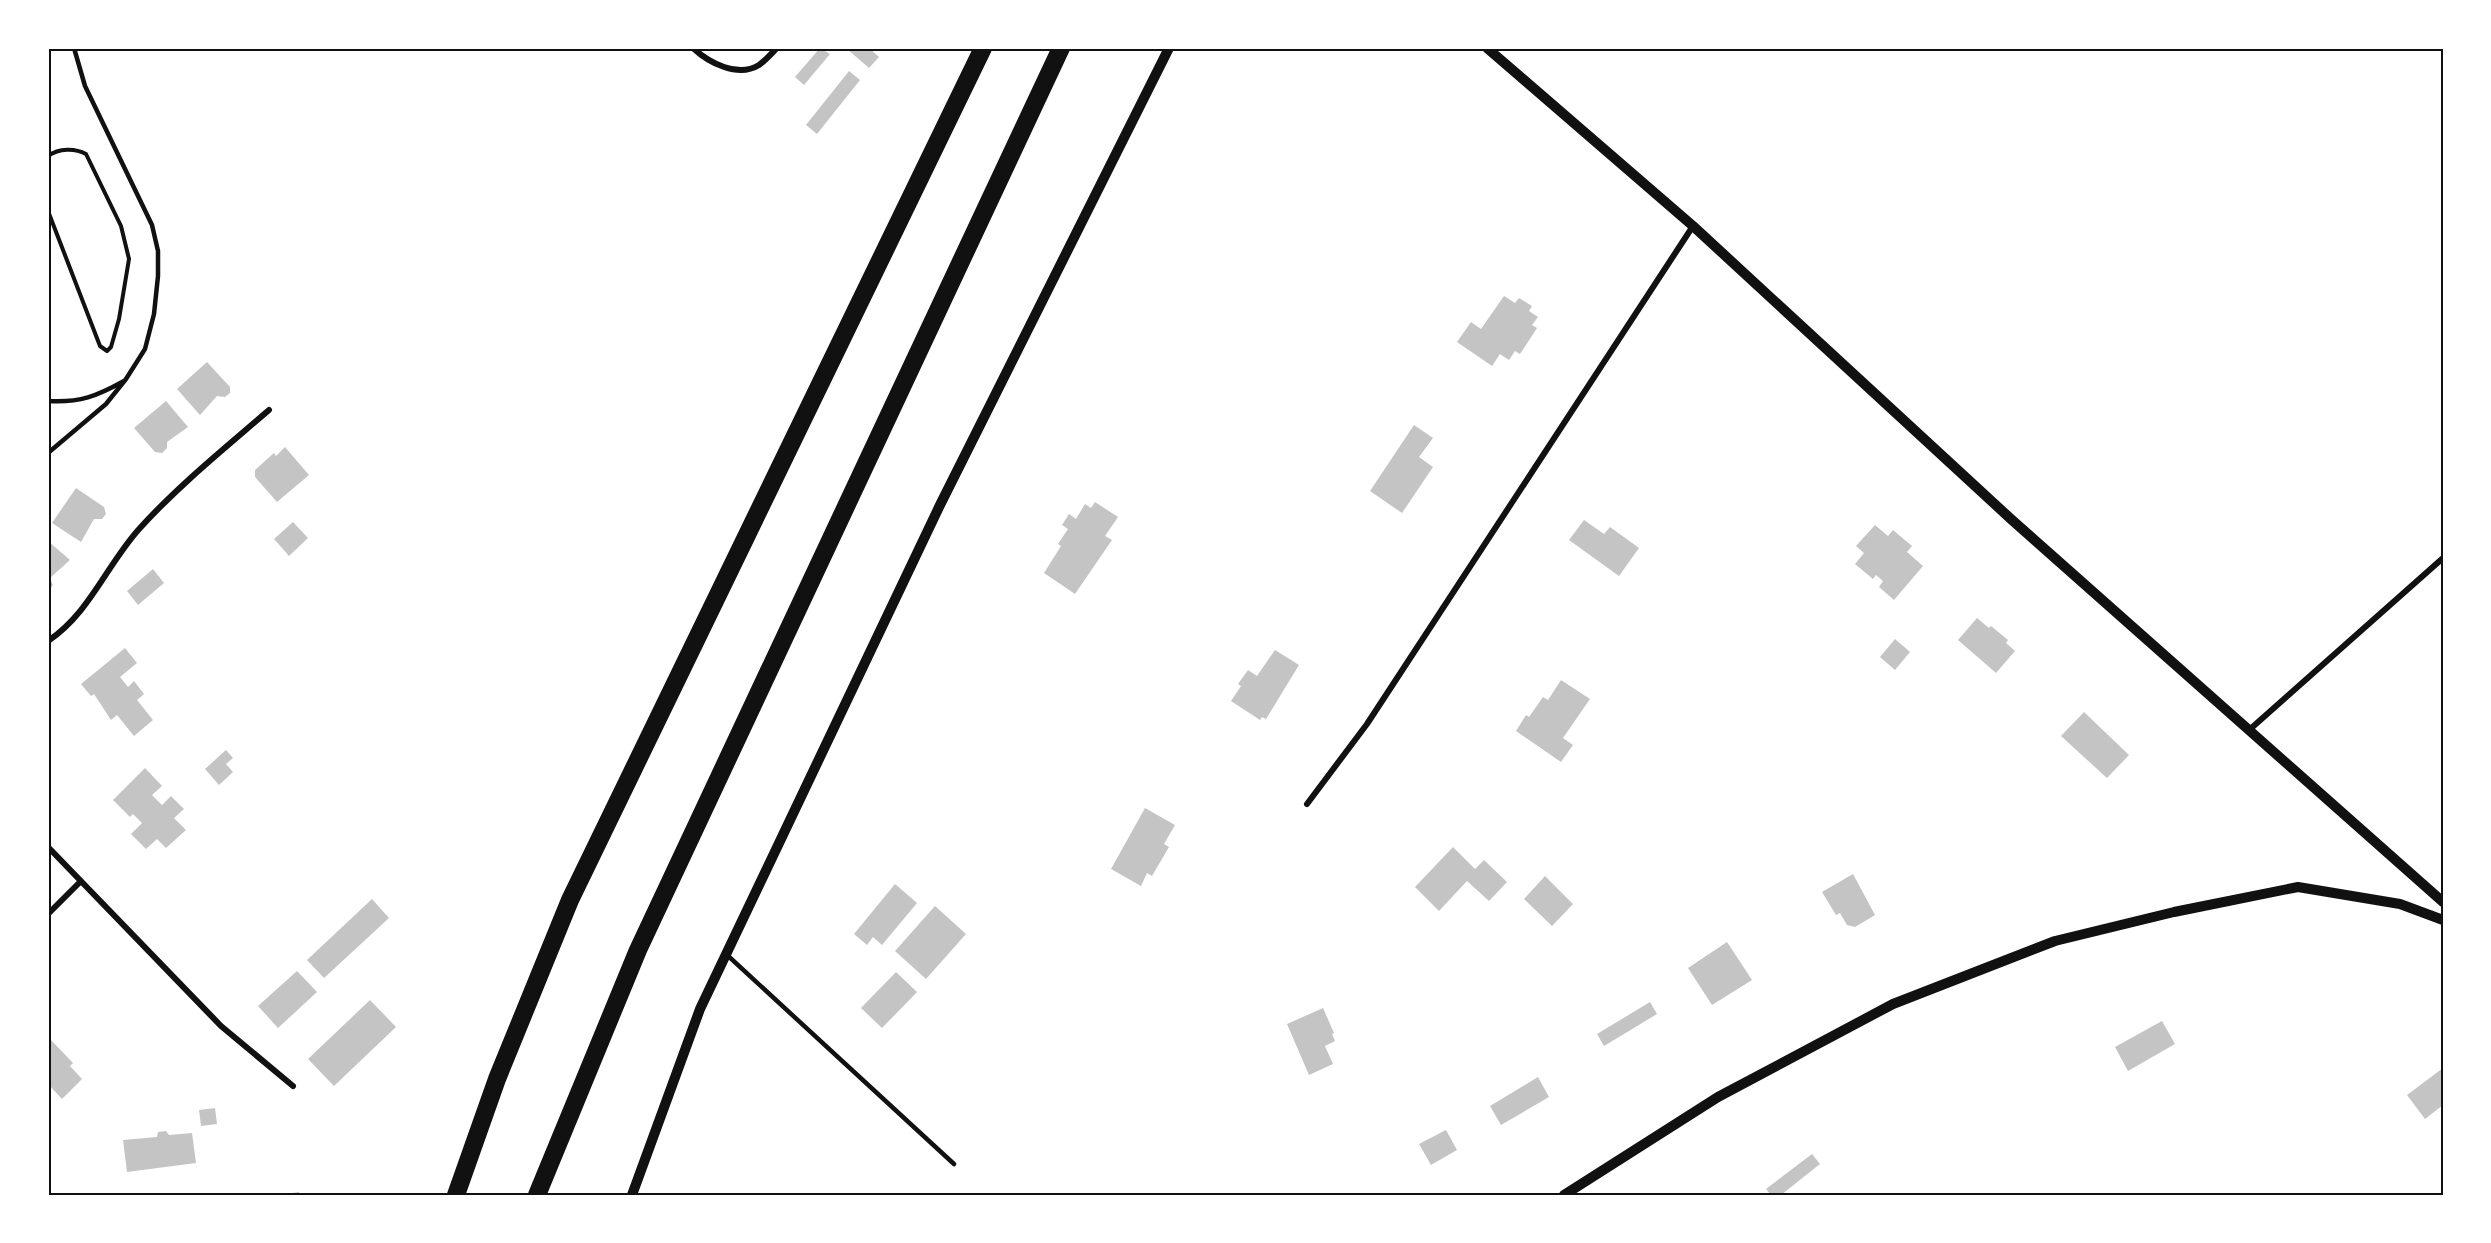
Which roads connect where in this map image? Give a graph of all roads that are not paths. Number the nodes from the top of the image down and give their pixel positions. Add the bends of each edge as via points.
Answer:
1 (74, 48) edge
2 (693, 48) edge
3 (777, 48) edge
4 (983, 48) edge
5 (1061, 48) edge
6 (1169, 48) edge
7 (1487, 48) edge
8 (1693, 226) junction
9 (126, 380) junction
10 (48, 401) edge
11 (269, 410) dead end
12 (48, 453) edge
13 (2443, 558) edge
14 (48, 641) edge
15 (2248, 731) junction
16 (1307, 804) dead end
17 (48, 847) edge
18 (81, 881) junction
19 (2443, 902) edge
20 (48, 914) edge
21 (2443, 920) edge
22 (726, 954) junction
23 (293, 1086) dead end
24 (954, 1164) dead end
25 (456, 1195) edge
26 (537, 1195) edge
27 (632, 1195) edge
28 (1564, 1195) edge

1 - 9 lane via 86,86 152,225 158,251 154,314 145,350
2 - 3 street via 732,70 758,66
4 - 25 highway via 570,900 497,1079
5 - 26 highway via 638,950
6 - 22 street via 940,505
7 - 8 street
8 - 15 street via 2023,531
8 - 16 street via 1367,724
9 - 10 lane via 96,396 69,403
9 - 12 lane via 106,404
11 - 14 street via 154,513 80,611
13 - 15 street
15 - 19 street
17 - 18 street
18 - 20 street
18 - 23 street via 221,1026
21 - 28 street via 2400,904 2298,887 2055,941 1893,1004 1718,1097
22 - 24 lane
22 - 27 street via 700,1009

